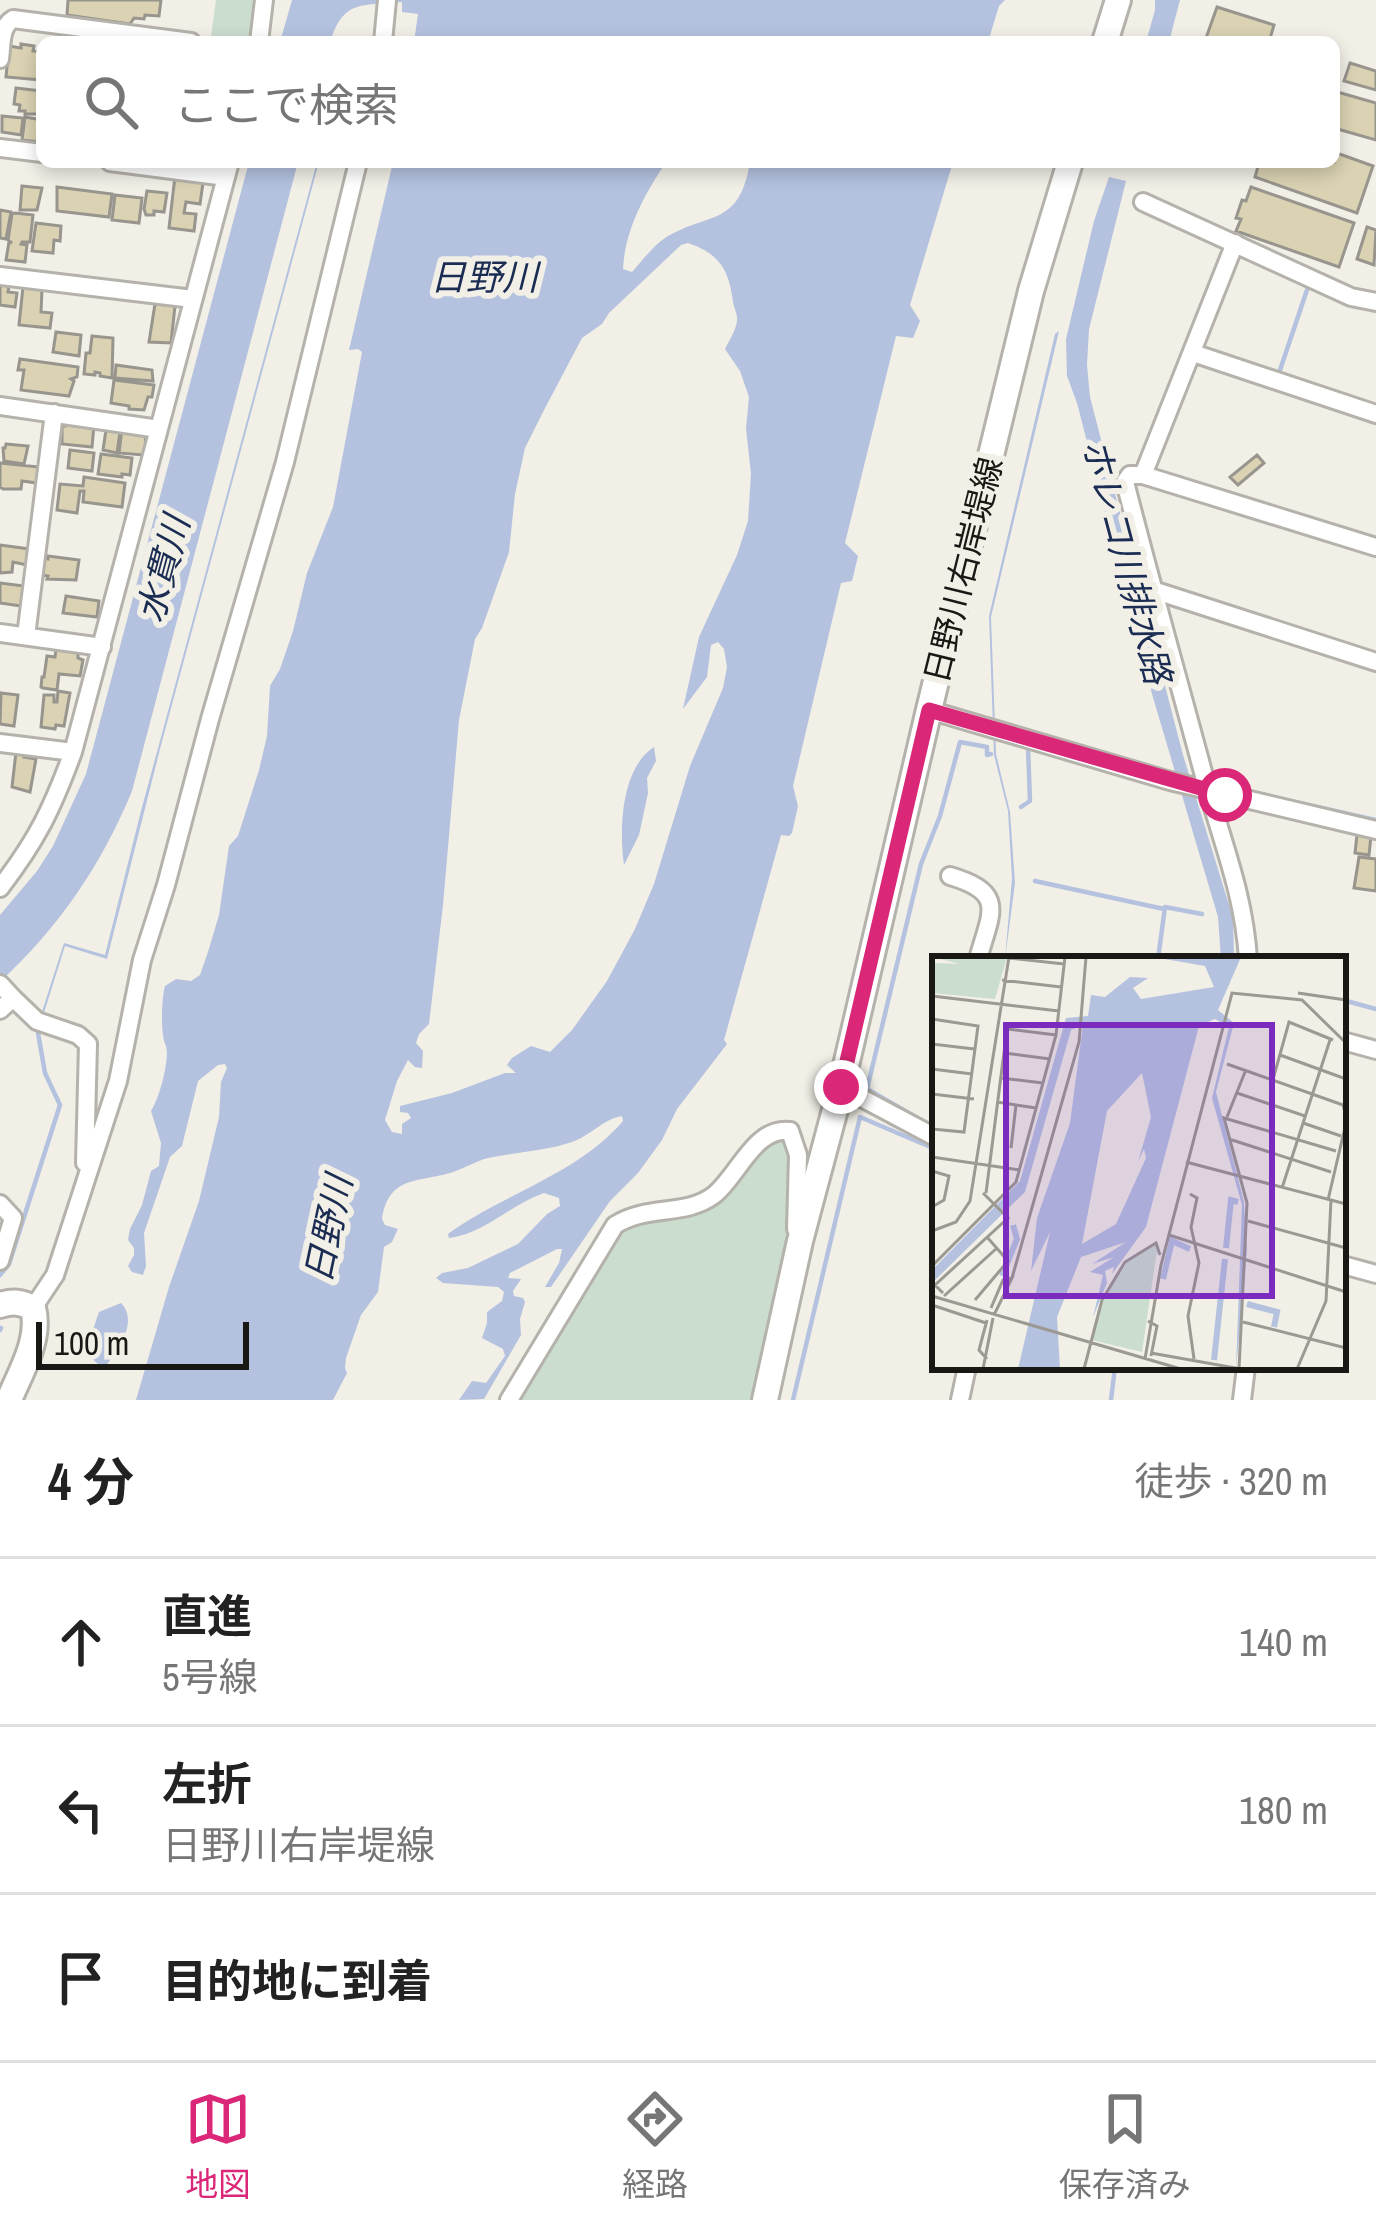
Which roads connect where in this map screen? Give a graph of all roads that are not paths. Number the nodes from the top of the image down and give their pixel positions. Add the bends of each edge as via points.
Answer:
1 (265, 0) edge
2 (1118, 0) edge
3 (145, 36) edge
4 (260, 36) edge
5 (1107, 36) edge
6 (0, 59) edge
7 (0, 148) edge
8 (36, 153) edge
9 (357, 168) edge
10 (1068, 168) edge
11 (228, 169) edge
12 (1143, 202) dead end
13 (1235, 243) junction
14 (0, 276) edge
15 (193, 299) junction
16 (1376, 302) edge
17 (1193, 353) junction
18 (0, 406) edge
19 (54, 413) junction
20 (1376, 414) edge
21 (159, 428) junction
22 (1143, 476) junction
23 (1376, 547) edge
24 (1153, 590) junction
25 (0, 633) edge
26 (26, 636) junction
27 (102, 647) junction
28 (1376, 662) edge
29 (929, 710) junction
30 (0, 742) edge
31 (73, 752) junction
32 (1204, 789) junction
33 (1376, 830) edge
34 (950, 876) dead end
35 (0, 888) edge
36 (979, 956) edge
37 (1248, 956) edge
38 (4, 995) edge
39 (1346, 1042) edge
40 (1376, 1050) edge
41 (841, 1087) junction
42 (932, 1135) edge
43 (86, 1176) junction
44 (0, 1204) edge
45 (800, 1241) junction
46 (0, 1261) edge
47 (1346, 1265) edge
48 (1376, 1274) edge
49 (0, 1305) edge
50 (33, 1308) junction
51 (967, 1370) edge
52 (1246, 1370) edge
53 (10, 1400) edge
54 (509, 1400) edge
55 (765, 1400) edge
56 (960, 1400) edge
57 (1242, 1400) edge

1 - 4 street
2 - 5 street
3 - 6 street via 13,19
7 - 8 street
9 - 43 street via 285,462
10 - 29 street, 日野川右岸堤線
11 - 15 street
12 - 13 street
13 - 16 street
13 - 17 street
14 - 15 street
15 - 21 street
17 - 20 street
17 - 22 street
18 - 19 street
19 - 21 street
19 - 26 street
21 - 27 street
22 - 23 street
22 - 24 street via 1125,482
24 - 28 street
24 - 32 street
25 - 26 street
26 - 27 street
27 - 31 street
29 - 32 street
29 - 41 street, 日野川右岸堤線
30 - 31 street
31 - 35 street via 52,810
32 - 33 street
32 - 37 street via 1238,886
34 - 36 street via 989,897
38 - 43 street via 88,1044
39 - 40 street
41 - 42 street
41 - 45 street, 日野川右岸堤線
43 - 50 street via 55,1275
44 - 46 street via 13,1218
45 - 54 street via 799,1155 790,1131 777,1129 703,1203 615,1225
45 - 55 street, 日野川右岸堤線
47 - 48 street
49 - 50 street
50 - 53 street via 34,1338
51 - 56 street
52 - 57 street

